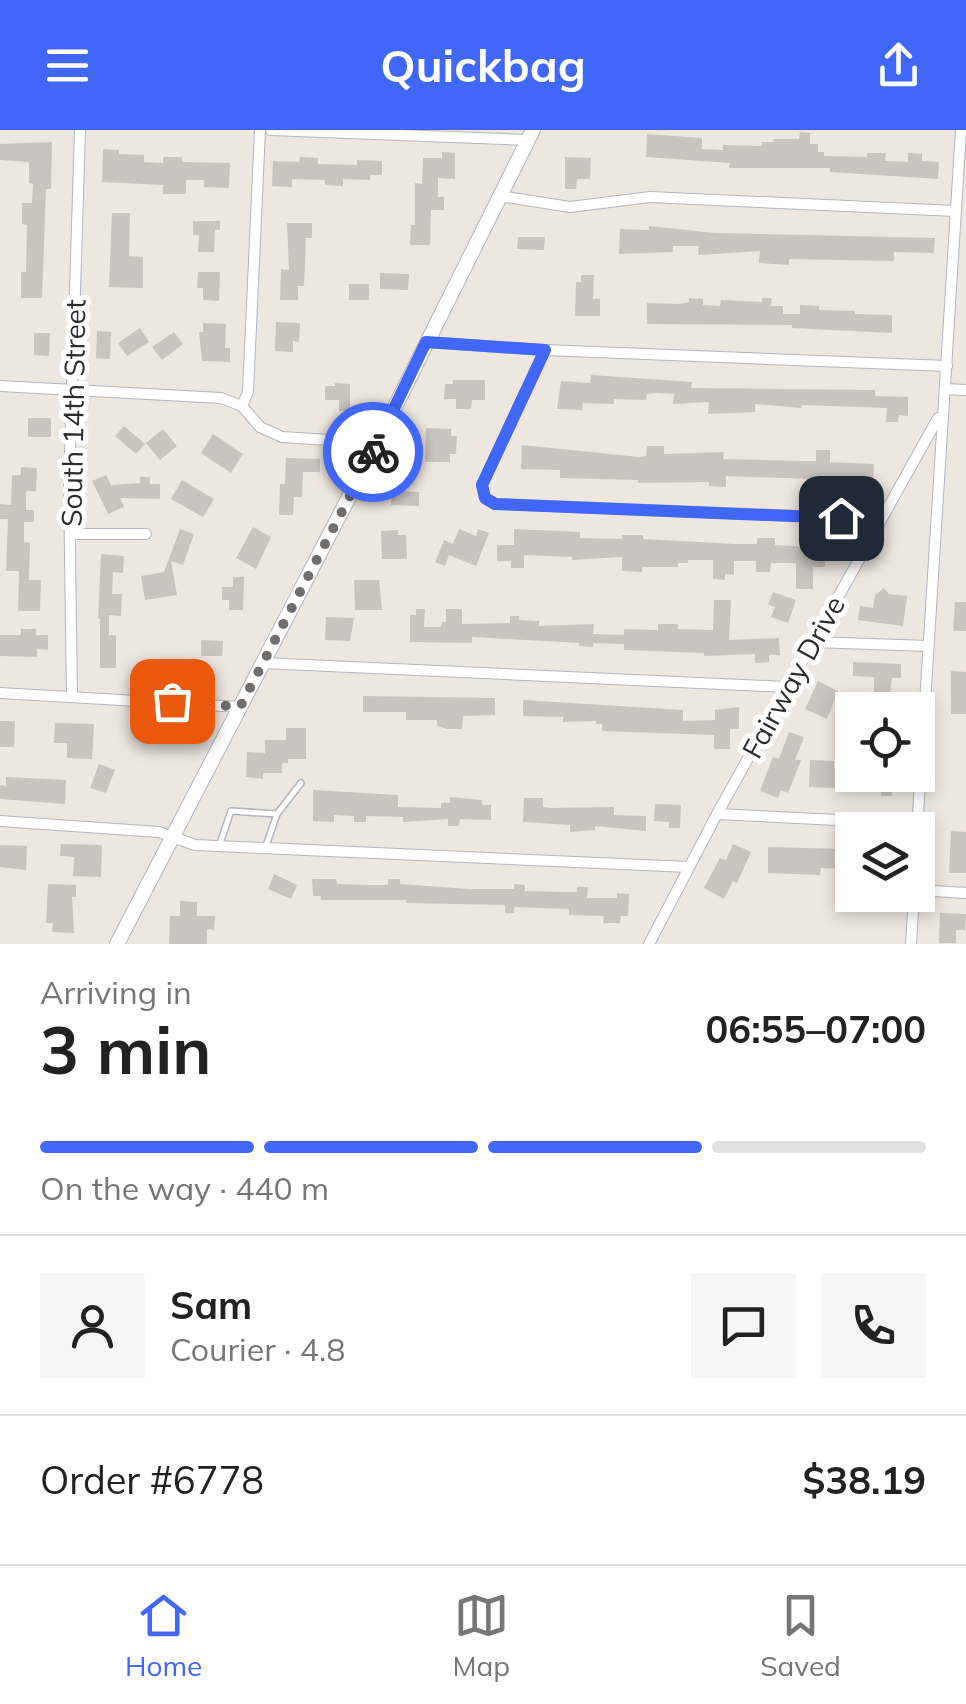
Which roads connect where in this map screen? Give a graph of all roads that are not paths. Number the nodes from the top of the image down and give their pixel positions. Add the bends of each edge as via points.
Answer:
1 (80, 130) edge
2 (260, 130) edge
3 (272, 130) edge
4 (963, 132) edge
5 (530, 135) edge
6 (500, 196) junction
7 (956, 211) junction
8 (426, 342) junction
9 (545, 350) junction
10 (947, 366) junction
11 (0, 386) edge
12 (945, 389) junction
13 (72, 390) junction
14 (966, 390) edge
15 (242, 406) junction
16 (941, 412) junction
17 (378, 443) junction
18 (880, 519) junction
19 (70, 534) junction
20 (146, 534) dead end
21 (813, 642) junction
22 (928, 646) junction
23 (262, 664) junction
24 (787, 687) junction
25 (0, 693) edge
26 (72, 696) junction
27 (240, 707) junction
28 (301, 782) dead end
29 (918, 812) edge
30 (278, 814) junction
31 (717, 814) junction
32 (0, 822) edge
33 (835, 822) edge
34 (174, 836) junction
35 (219, 846) junction
36 (265, 848) junction
37 (689, 867) junction
38 (935, 893) edge
39 (966, 893) edge
40 (914, 912) edge
41 (117, 944) edge
42 (649, 944) edge
43 (911, 944) edge

1 - 13 street, South 14th Street
2 - 15 street via 248,392
3 - 5 street
4 - 7 street
5 - 6 street
6 - 7 street via 570,207 650,197
6 - 8 street
7 - 10 street
8 - 9 street
8 - 17 street
9 - 10 street
9 - 18 street via 482,485 495,504
10 - 12 street
11 - 13 street
12 - 14 street
12 - 16 street
13 - 15 street via 221,398
13 - 19 street, South 14th Street
15 - 17 street via 260,427 282,437
16 - 18 street, Fairway Drive
16 - 22 street
17 - 23 street
18 - 21 street, Fairway Drive
19 - 20 street
19 - 26 street, South 14th Street
21 - 22 street
21 - 24 street, Fairway Drive
22 - 29 street
23 - 24 street
23 - 27 street
24 - 31 street, Fairway Drive
25 - 26 street
26 - 27 street
27 - 34 street
28 - 30 lane
30 - 35 lane via 231,811
30 - 36 lane
31 - 33 street
31 - 37 street, Fairway Drive
32 - 34 street
34 - 35 street
34 - 41 street
35 - 36 street
36 - 37 street
37 - 42 street, Fairway Drive
38 - 39 street
40 - 43 street

